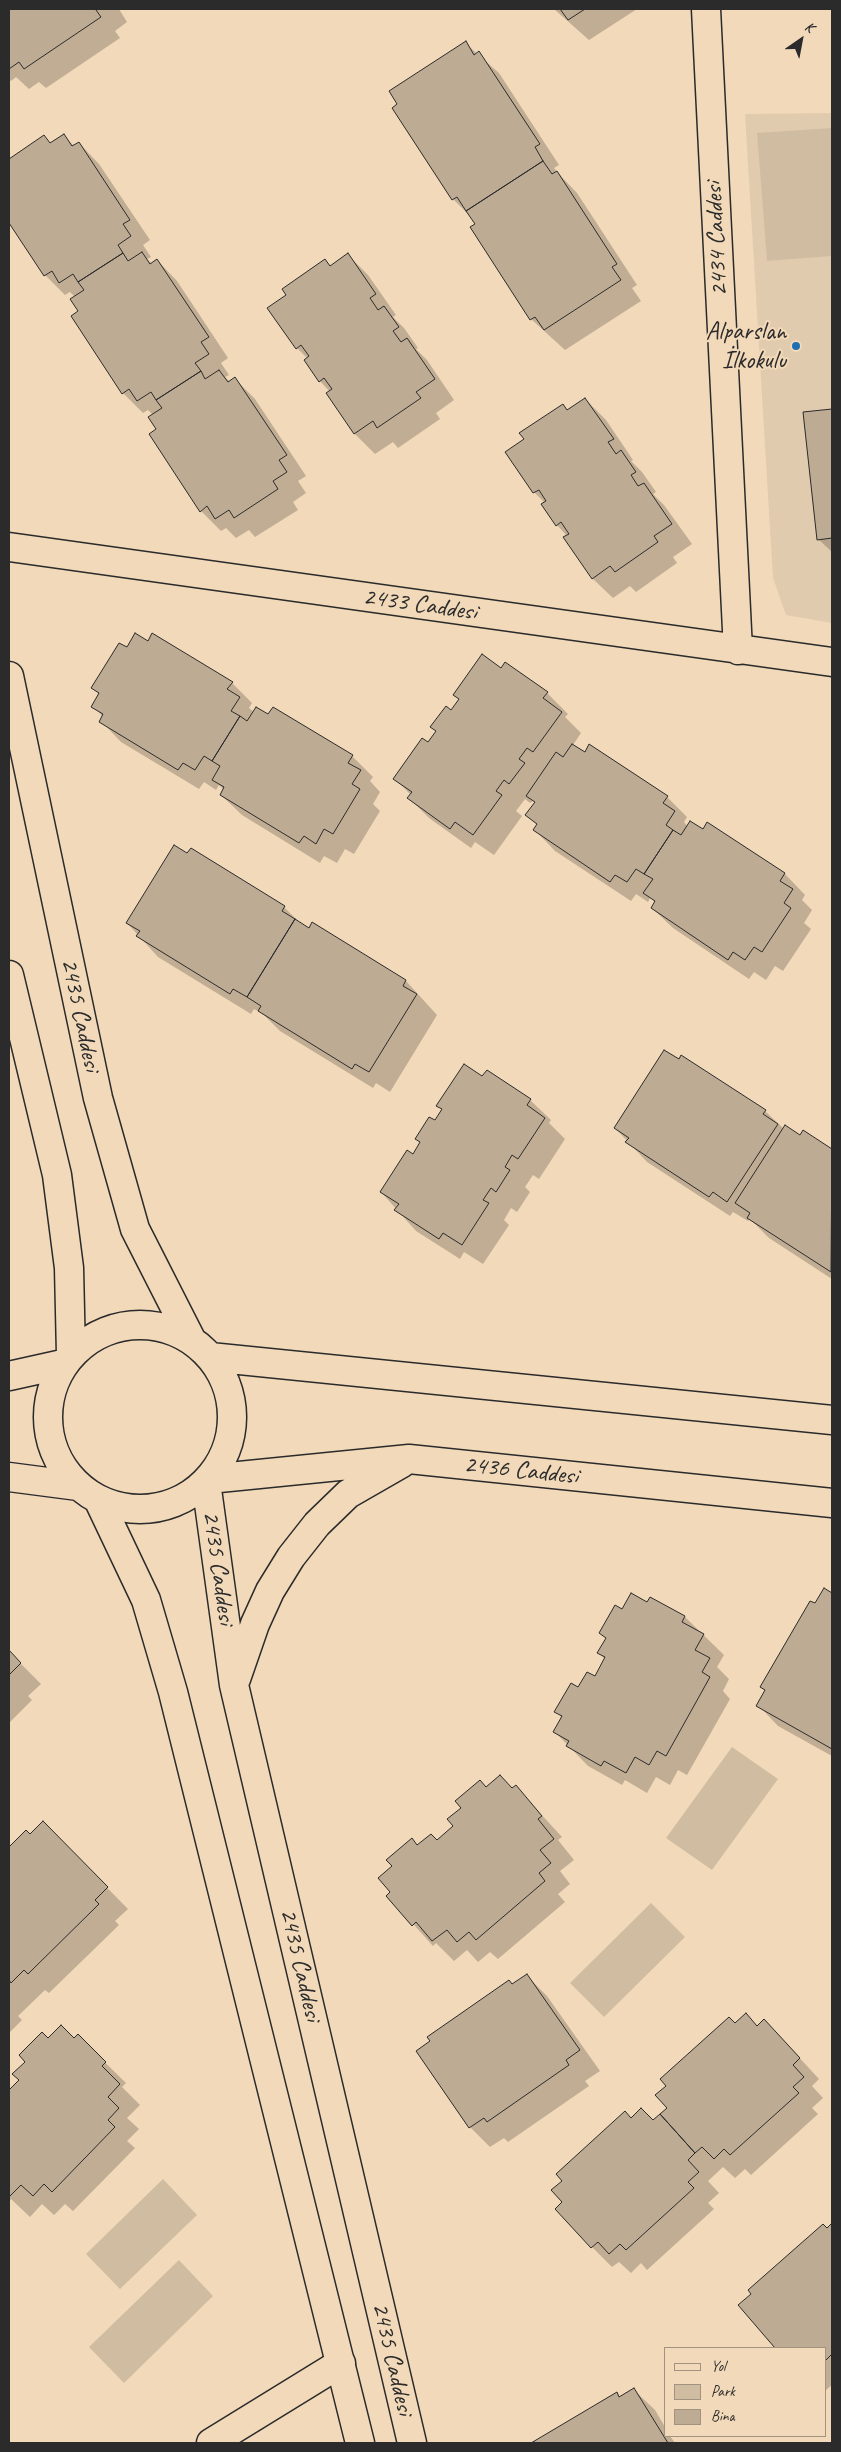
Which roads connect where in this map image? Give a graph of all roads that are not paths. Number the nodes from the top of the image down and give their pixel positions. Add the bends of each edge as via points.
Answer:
1 (706, 9) edge
2 (9, 546) edge
3 (738, 650) junction
4 (832, 662) edge
5 (9, 676) edge
6 (9, 975) edge
7 (201, 1349) junction
8 (67, 1360) junction
9 (9, 1376) edge
10 (832, 1420) edge
11 (409, 1459) junction
12 (9, 1477) edge
13 (207, 1481) junction
14 (88, 1492) junction
15 (832, 1503) edge
16 (234, 1685) junction
17 (341, 2363) junction
18 (211, 2443) edge
19 (360, 2443) edge
20 (412, 2443) edge

1 - 3 street, 2434 Caddesi
2 - 3 street, 2433 Caddesi
3 - 4 street, 2433 Caddesi
5 - 7 street, 2435 Caddesi via 98,1098 135,1229
6 - 8 street, 2435 Caddesi via 57,1175 70,1268
7 - 8 street, 2435 Caddesi via 159,1327 123,1326 89,1339
7 - 10 street
7 - 13 street, 2435 Caddesi via 226,1383 232,1412 227,1448
8 - 9 street
8 - 14 street, 2435 Caddesi via 49,1398 47,1422 56,1456
11 - 13 street, 2436 Caddesi
11 - 15 street, 2436 Caddesi
11 - 16 street via 348,1494 317,1524 291,1557 254,1624
12 - 14 street
13 - 14 street, 2435 Caddesi via 182,1499 154,1508 131,1509
13 - 16 street, 2435 Caddesi
14 - 17 street, 2435 Caddesi via 146,1600 173,1692
16 - 20 street, 2435 Caddesi
17 - 18 street
17 - 19 street, 2435 Caddesi

